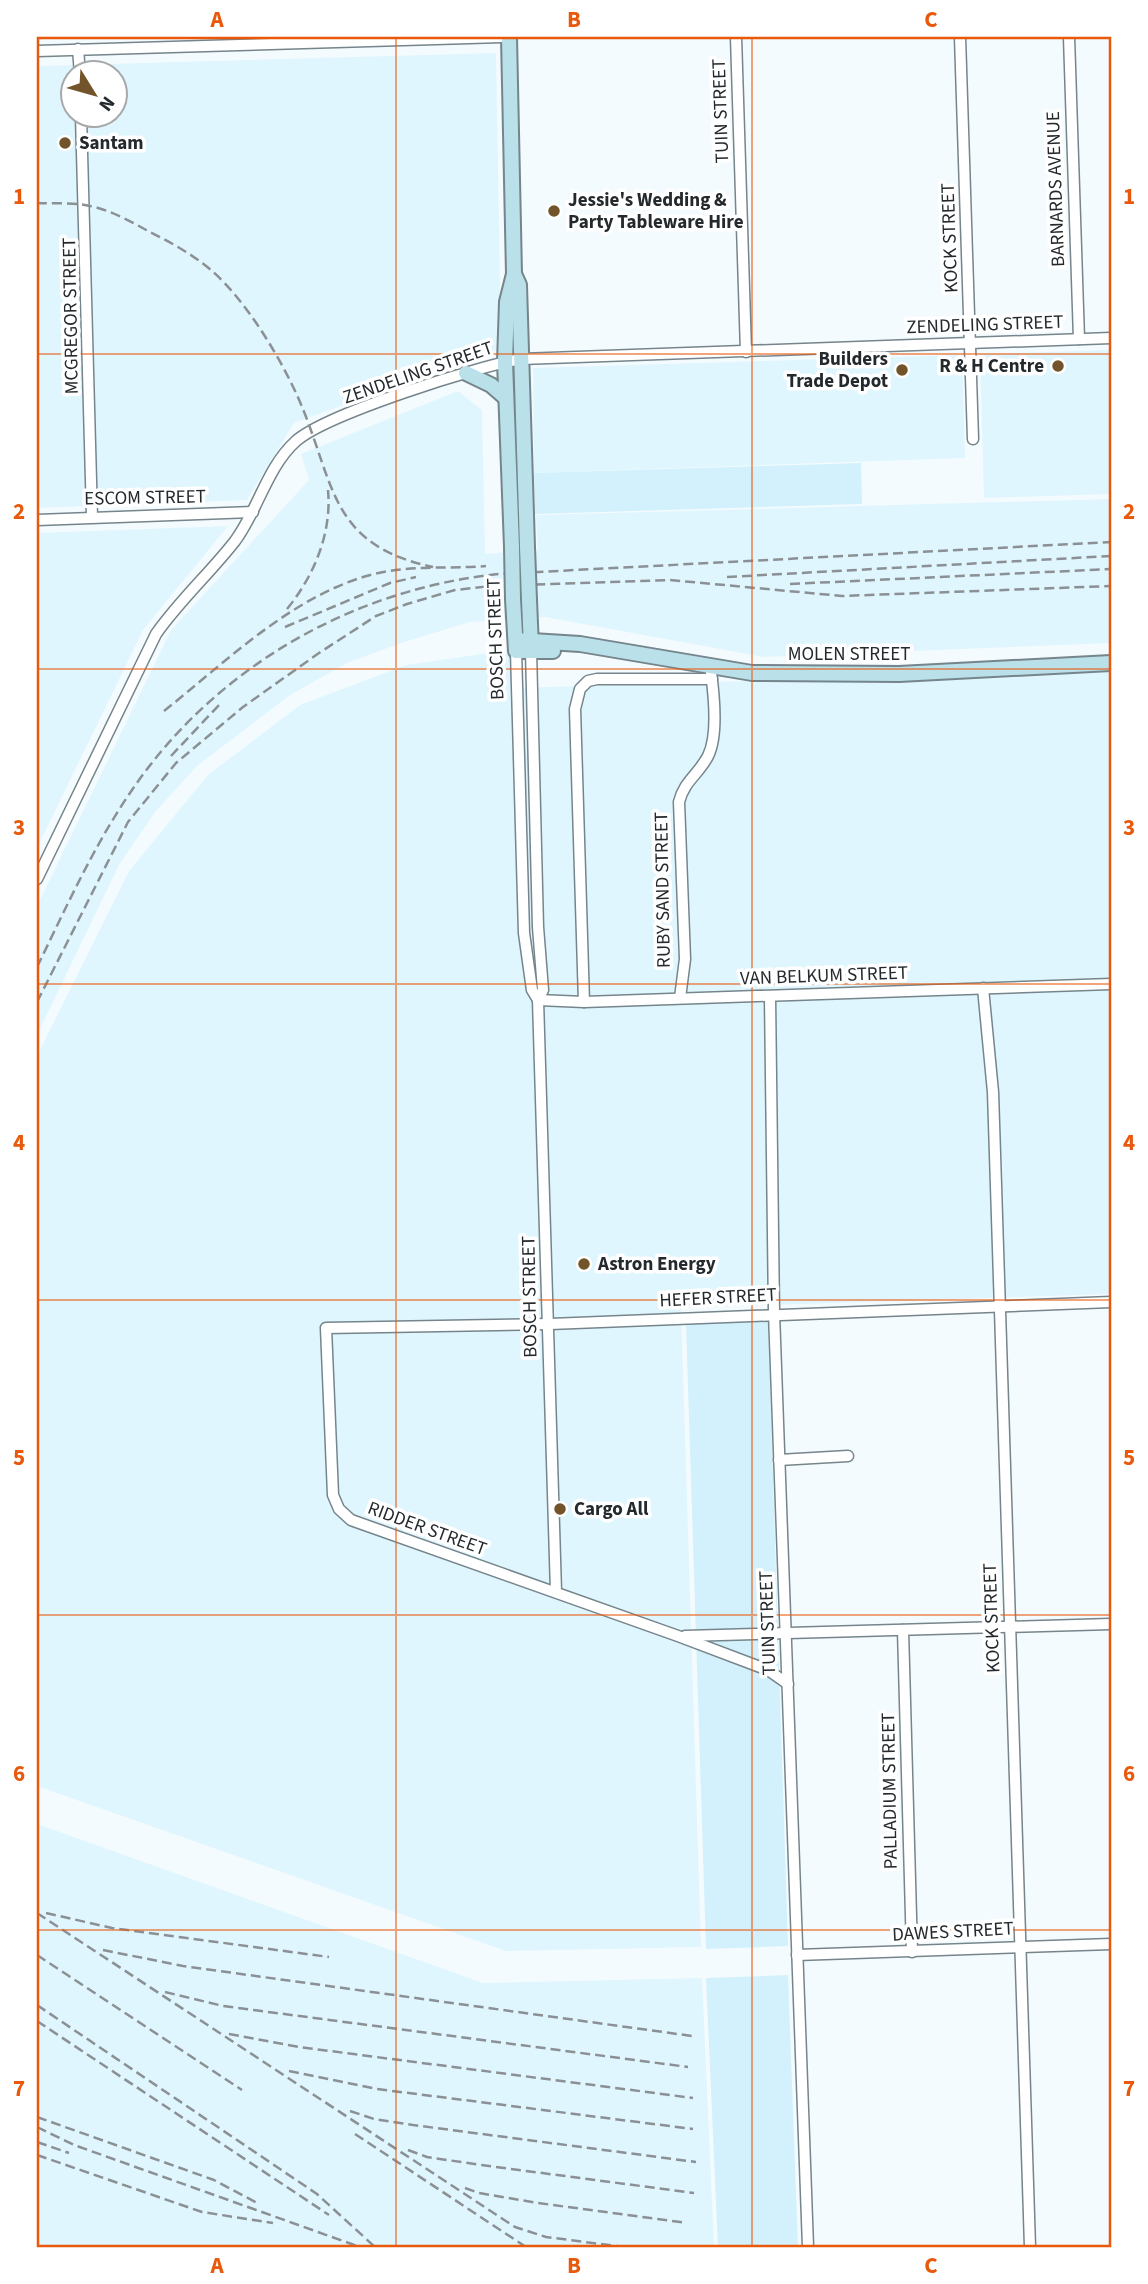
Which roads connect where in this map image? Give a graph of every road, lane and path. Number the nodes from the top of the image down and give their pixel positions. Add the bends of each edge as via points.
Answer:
1 (502, 37) edge
2 (509, 37) edge
3 (736, 37) edge
4 (960, 37) edge
5 (1069, 37) edge
6 (101, 42) edge
7 (78, 49) junction
8 (37, 51) edge
9 (79, 60) edge
10 (82, 130) edge
11 (514, 274) junction
12 (1111, 338) edge
13 (1079, 340) junction
14 (972, 341) junction
15 (746, 352) junction
16 (521, 359) junction
17 (505, 362) junction
18 (466, 373) junction
19 (506, 398) junction
20 (973, 439) dead end
21 (253, 512) junction
22 (92, 517) junction
23 (37, 520) edge
24 (519, 547) junction
25 (530, 622) junction
26 (564, 642) junction
27 (524, 646) junction
28 (589, 646) junction
29 (1111, 663) edge
30 (710, 672) junction
31 (37, 879) edge
32 (1111, 984) edge
33 (983, 988) junction
34 (770, 997) junction
35 (680, 998) junction
36 (538, 1000) junction
37 (584, 1002) junction
38 (1111, 1303) edge
39 (999, 1305) junction
40 (774, 1313) junction
41 (550, 1324) junction
42 (326, 1328) joint
43 (848, 1456) dead end
44 (779, 1460) junction
45 (556, 1592) junction
46 (1111, 1624) edge
47 (1010, 1627) junction
48 (904, 1630) junction
49 (786, 1634) junction
50 (678, 1636) junction
51 (788, 1684) junction
52 (1111, 1944) edge
53 (1021, 1946) junction
54 (912, 1952) junction
55 (797, 1955) junction
56 (808, 2247) edge
57 (1030, 2247) edge

1 - 6 street
2 - 11 street, BOSCH STREET
3 - 15 street, TUIN STREET
4 - 14 street, KOCK STREET
5 - 13 street, BARNARDS AVENUE
6 - 7 street
7 - 8 street
7 - 9 street
10 - 22 street, MCGREGOR STREET
11 - 16 street, BOSCH STREET via 519,285
11 - 17 street, BOSCH STREET via 507,302
12 - 13 street, ZENDELING STREET
13 - 14 street, ZENDELING STREET
14 - 15 street, ZENDELING STREET
14 - 20 street, KOCK STREET
15 - 16 street, ZENDELING STREET
16 - 17 street, ZENDELING STREET
16 - 24 street, BOSCH STREET
17 - 18 street, ZENDELING STREET
17 - 19 street, BOSCH STREET
18 - 19 street
18 - 21 street, ZENDELING STREET via 331,421 297,440 275,469
19 - 24 street, BOSCH STREET
21 - 22 street, ESCOM STREET
21 - 31 street, ZENDELING STREET via 235,541 156,634
22 - 23 street, ESCOM STREET
24 - 25 street, BOSCH STREET, bridge
24 - 27 street, BOSCH STREET, bridge via 513,599
25 - 26 street
25 - 27 street, BOSCH STREET
26 - 27 street, MOLEN STREET
26 - 28 street, MOLEN STREET
27 - 28 street via 570,650
27 - 36 street, BOSCH STREET via 543,990
27 - 36 street, BOSCH STREET via 524,933 532,990
28 - 30 street, MOLEN STREET
29 - 30 street, MOLEN STREET via 899,674
30 - 35 street, RUBY SAND STREET via 709,756 682,789 679,802 685,959
30 - 37 street via 597,679 588,681 577,696 575,768
32 - 33 street, VAN BELKUM STREET
33 - 34 street, VAN BELKUM STREET
33 - 39 street, KOCK STREET via 993,1092
34 - 35 street, VAN BELKUM STREET
34 - 40 street, TUIN STREET
35 - 37 street, VAN BELKUM STREET
36 - 37 street, VAN BELKUM STREET
36 - 41 street, BOSCH STREET
38 - 39 street, HEFER STREET
39 - 40 street, HEFER STREET
39 - 47 street, KOCK STREET
40 - 41 street, HEFER STREET
40 - 44 street, TUIN STREET
41 - 42 street, HEFER STREET
41 - 45 street, BOSCH STREET
42 - 45 street, RIDDER STREET via 331,1481 339,1509 362,1525
43 - 44 street
44 - 49 street, TUIN STREET
45 - 50 street, RIDDER STREET
46 - 47 street, RIDDER STREET
47 - 48 street, RIDDER STREET
47 - 53 street, KOCK STREET
48 - 49 street, RIDDER STREET
48 - 54 street, PALLADIUM STREET
49 - 50 street, RIDDER STREET
49 - 51 street, TUIN STREET
50 - 51 street, RIDDER STREET via 768,1670
51 - 55 street, TUIN STREET
52 - 53 street, DAWES STREET
53 - 54 street, DAWES STREET
53 - 57 street, KOCK STREET
54 - 55 street, DAWES STREET
55 - 56 street, TUIN STREET

